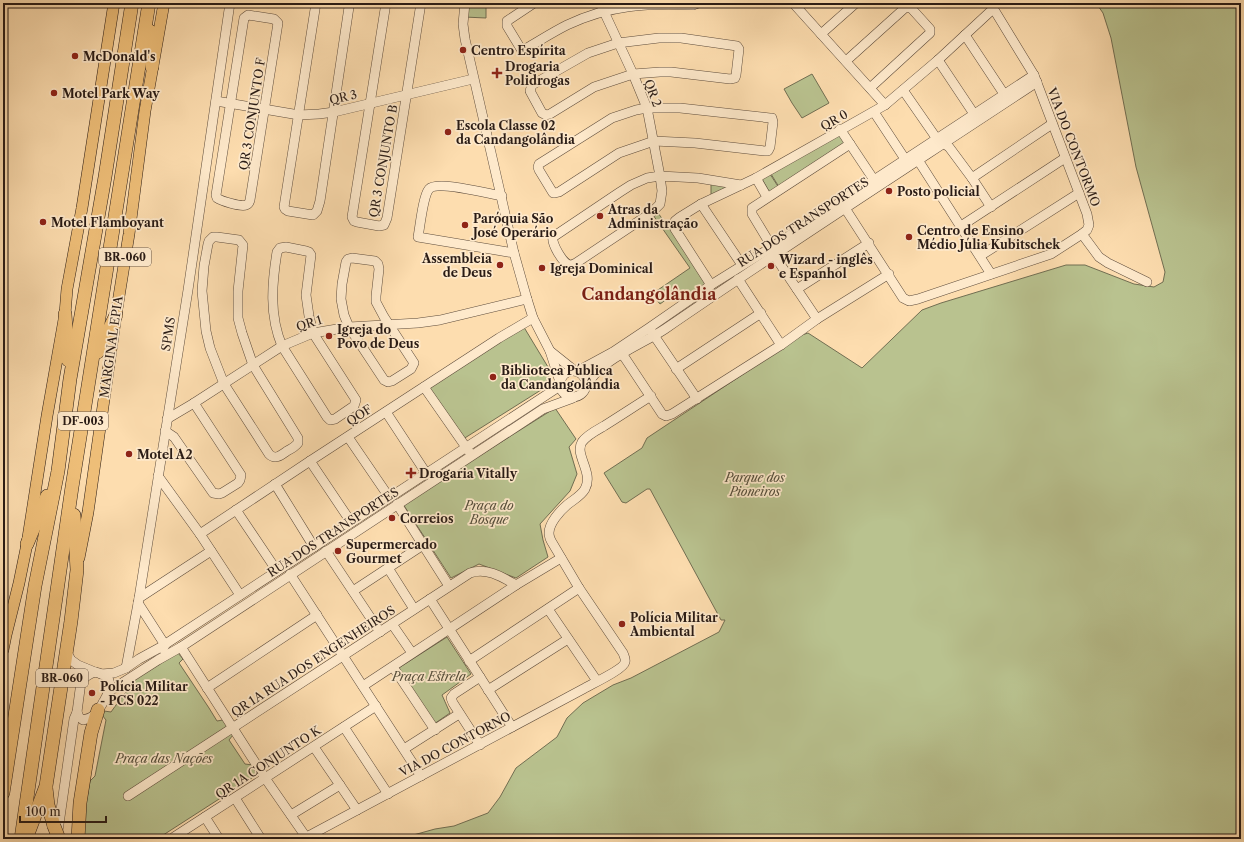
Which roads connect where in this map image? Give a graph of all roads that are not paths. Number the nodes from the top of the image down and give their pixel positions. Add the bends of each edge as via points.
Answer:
1 (114, 3) edge
2 (132, 3) edge
3 (164, 3) edge
4 (230, 3) edge
5 (316, 3) edge
6 (348, 3) edge
7 (386, 3) edge
8 (421, 3) edge
9 (465, 3) edge
10 (534, 3) edge
11 (698, 3) edge
12 (793, 3) edge
13 (856, 3) edge
14 (149, 4) edge
15 (992, 6) edge
16 (602, 7) edge
17 (821, 34) junction
18 (965, 35) junction
19 (618, 43) junction
20 (938, 60) junction
21 (846, 61) junction
22 (152, 67) junction
23 (633, 74) junction
24 (473, 79) junction
25 (1035, 79) junction
26 (870, 88) junction
27 (903, 90) junction
28 (1004, 94) junction
29 (406, 95) junction
30 (216, 101) junction
31 (370, 103) junction
32 (231, 104) junction
33 (885, 105) junction
34 (647, 108) junction
35 (265, 110) junction
36 (334, 112) junction
37 (874, 112) junction
38 (974, 114) junction
39 (299, 115) junction
40 (1052, 124) junction
41 (840, 130) junction
42 (654, 141) junction
43 (941, 141) junction
44 (850, 144) junction
45 (1065, 158) junction
46 (905, 159) junction
47 (918, 160) junction
48 (660, 176) junction
49 (756, 178) junction
50 (972, 178) junction
51 (874, 180) junction
52 (741, 185) junction
53 (1079, 193) junction
54 (502, 196) junction
55 (767, 197) junction
56 (701, 204) junction
57 (843, 205) junction
58 (991, 207) junction
59 (961, 226) junction
60 (1082, 234) junction
61 (869, 243) junction
62 (773, 251) junction
63 (514, 253) junction
64 (980, 256) junction
65 (742, 265) junction
66 (889, 274) junction
67 (991, 274) junction
68 (731, 280) junction
69 (1147, 282) dead end
70 (711, 285) junction
71 (797, 289) junction
72 (527, 299) junction
73 (761, 313) junction
74 (65, 314) junction
75 (116, 315) junction
76 (533, 318) junction
77 (817, 319) junction
78 (390, 325) junction
79 (349, 327) junction
80 (649, 328) junction
81 (313, 333) junction
82 (654, 336) junction
83 (781, 345) junction
84 (282, 346) junction
85 (550, 351) junction
86 (620, 352) junction
87 (252, 364) junction
88 (92, 367) junction
89 (676, 368) junction
90 (577, 371) junction
91 (70, 379) junction
92 (224, 384) junction
93 (560, 384) junction
94 (587, 385) junction
95 (424, 387) junction
96 (651, 396) junction
97 (573, 398) junction
98 (697, 399) junction
99 (194, 403) junction
100 (386, 412) junction
101 (167, 420) junction
102 (165, 431) junction
103 (348, 437) junction
104 (469, 452) junction
105 (310, 461) junction
106 (58, 471) junction
107 (426, 473) junction
108 (158, 476) junction
109 (275, 484) junction
110 (72, 488) junction
111 (389, 497) junction
112 (397, 504) junction
113 (236, 510) junction
114 (362, 515) junction
115 (351, 522) junction
116 (368, 523) junction
117 (200, 534) junction
118 (27, 544) junction
119 (423, 545) junction
120 (314, 547) junction
121 (211, 551) junction
122 (326, 551) junction
123 (561, 558) junction
124 (388, 568) junction
125 (77, 570) junction
126 (277, 571) junction
127 (290, 574) junction
128 (516, 585) junction
129 (449, 586) junction
130 (579, 588) junction
131 (353, 591) junction
132 (240, 595) junction
133 (430, 599) junction
134 (138, 600) junction
135 (225, 605) junction
136 (414, 609) junction
137 (548, 609) junction
138 (231, 614) junction
139 (317, 615) junction
140 (392, 624) junction
141 (450, 629) junction
142 (380, 632) junction
143 (568, 639) junction
144 (165, 644) junction
145 (180, 647) junction
146 (3, 650) edge
147 (66, 651) junction
148 (412, 654) junction
149 (165, 655) junction
150 (343, 656) junction
151 (469, 661) junction
152 (393, 667) junction
153 (126, 668) junction
154 (98, 673) junction
155 (480, 677) junction
156 (597, 681) junction
157 (363, 686) junction
158 (207, 688) junction
159 (488, 690) junction
160 (108, 692) junction
161 (376, 706) junction
162 (98, 710) junction
163 (76, 712) junction
164 (460, 714) junction
165 (83, 720) junction
166 (344, 727) junction
167 (512, 727) junction
168 (233, 728) junction
169 (434, 730) junction
170 (73, 737) junction
171 (480, 745) junction
172 (314, 747) junction
173 (404, 749) junction
174 (421, 776) junction
175 (265, 778) junction
176 (340, 785) junction
177 (46, 786) junction
178 (3, 793) edge
179 (388, 794) junction
180 (128, 796) dead end
181 (235, 798) junction
182 (357, 810) junction
183 (291, 815) junction
184 (205, 816) junction
185 (174, 838) edge
186 (305, 838) edge
187 (20, 839) edge
188 (26, 839) edge
189 (58, 839) edge
190 (78, 839) edge
191 (219, 839) edge
192 (261, 839) edge

1 - 74 main road
2 - 91 highway, DF-003
3 - 22 main road, MARGINAL EPIA / BR-060
4 - 30 street, SPMS
5 - 39 street
6 - 36 street
7 - 31 street
8 - 29 street
9 - 24 street via 464,39
10 - 16 street via 506,22 521,49
11 - 16 street
12 - 17 street
13 - 17 street
14 - 22 highway
14 - 88 highway, DF-003
15 - 18 street, QR 0
15 - 25 street, VIA DO CONTORMO
16 - 19 street, QR 2
17 - 21 street
18 - 20 street, QR 0
18 - 28 street
19 - 23 street, QR 2
19 - 23 street via 588,53 532,85 530,91 542,113 546,115 594,88
19 - 23 street via 681,38 735,45 739,48 736,75 733,79 671,72
20 - 27 street, QR 0
20 - 38 street
21 - 26 street
21 - 26 street via 906,7 911,8 930,29 930,34
22 - 75 main road, MARGINAL EPIA / BR-060
23 - 34 street, QR 2
24 - 29 street, QR 3
24 - 54 street
25 - 28 street, RUA DOS TRANSPORTES
25 - 40 street, VIA DO CONTORMO
25 - 43 street, RUA DOS TRANSPORTES
26 - 33 street
27 - 33 street, QR 0
27 - 43 street
28 - 38 street, RUA DOS TRANSPORTES
29 - 31 street, QR 3
29 - 31 street, QR 3 CONJUNTO B via 387,218 382,226 357,222 352,217
30 - 32 street, QR 3
30 - 101 street, SPMS
31 - 36 street, QR 3
32 - 35 street, QR 3
32 - 35 street, QR 3 CONJUNTO F via 244,17 248,15 274,18 278,23
32 - 35 street, QR 3 CONJUNTO F via 216,195 220,201 242,205 250,200
33 - 37 street, QR 0
34 - 42 street, QR 2
34 - 42 street via 612,118 538,167 553,192 557,193 619,153
34 - 42 street via 704,110 773,120 770,148 767,151 689,142
35 - 39 street, QR 3
36 - 39 street, QR 3
36 - 39 street via 320,201 313,215 288,211 284,207
37 - 41 street, QR 0
37 - 46 street
38 - 43 street, RUA DOS TRANSPORTES
40 - 45 street, VIA DO CONTORMO
40 - 50 street
41 - 44 street
41 - 49 street, QR 0
42 - 48 street, QR 2
43 - 46 street, RUA DOS TRANSPORTES
43 - 47 street, RUA DOS TRANSPORTES
43 - 50 street via 949,147
44 - 51 street
44 - 55 street
45 - 53 street, VIA DO CONTORMO
45 - 58 street
46 - 51 street, RUA DOS TRANSPORTES
47 - 57 street, RUA DOS TRANSPORTES
47 - 59 street
48 - 48 street, QR 2 via 641,180 554,236 553,245 566,263 573,264 657,208 662,197
48 - 52 street via 698,178
49 - 52 street, QR 0
49 - 55 street
50 - 58 street
51 - 57 street, RUA DOS TRANSPORTES
52 - 56 street, QR 0
53 - 60 street, VIA DO CONTORMO via 1089,225
53 - 64 street
54 - 63 street
54 - 63 street via 455,187 432,186 426,196 418,237
55 - 62 street via 752,208 752,214
56 - 65 street
56 - 70 street, QR 0 via 680,217 674,224
57 - 61 street
57 - 62 street, RUA DOS TRANSPORTES
58 - 59 street
59 - 64 street
60 - 67 street via 1051,254
60 - 69 street via 1099,257
61 - 66 street
61 - 71 street
62 - 65 street, RUA DOS TRANSPORTES
62 - 68 street, RUA DOS TRANSPORTES
62 - 71 street
63 - 72 street
64 - 67 street
65 - 68 street, RUA DOS TRANSPORTES
66 - 67 street via 903,298 913,301
66 - 77 street
68 - 70 street, RUA DOS TRANSPORTES
68 - 73 street
68 - 82 street, RUA DOS TRANSPORTES
70 - 80 street, RUA DOS TRANSPORTES
71 - 77 street
72 - 76 street
72 - 78 street, QR 1 via 440,320
73 - 83 street
73 - 89 street
74 - 91 highway
74 - 118 main road
75 - 88 highway
75 - 125 main road, MARGINAL EPIA / BR-060 via 88,512
76 - 85 street
76 - 95 street, QOF
77 - 83 street
78 - 79 street, QR 1
78 - 79 street via 414,364 411,369 390,382 384,380
78 - 79 street via 376,302 378,264 375,261 352,258 346,262 342,284 342,307
79 - 81 street, QR 1
80 - 82 street
80 - 86 street, RUA DOS TRANSPORTES
81 - 84 street, QR 1
81 - 84 street via 356,400 354,406 335,419 330,420 327,417
81 - 84 street via 306,296 309,252 280,248 276,256 272,300 273,316
82 - 86 street, RUA DOS TRANSPORTES
82 - 89 street
83 - 98 street
84 - 87 street, QR 1
85 - 90 street
85 - 93 street
86 - 90 street, RUA DOS TRANSPORTES
86 - 94 street, RUA DOS TRANSPORTES via 590,379
86 - 96 street
87 - 92 street, QR 1
87 - 92 street via 296,435 296,446 279,456 273,457 268,454
87 - 92 street via 238,318 238,278 243,245 239,240 213,237 208,244 202,291 210,348
88 - 110 highway, DF-003
89 - 98 street
90 - 93 street via 565,373
90 - 94 street via 585,377
91 - 106 highway, DF-003
92 - 99 street, QR 1
93 - 97 street via 562,392
93 - 104 street, RUA DOS TRANSPORTES
94 - 97 street via 582,394
95 - 100 street, QOF
95 - 104 street
96 - 98 street via 666,416
96 - 123 street via 582,442 580,449 588,482 583,493 566,506 550,528 549,537
97 - 104 street, RUA DOS TRANSPORTES via 544,408
99 - 101 street, QR 1
99 - 102 street via 239,471 241,478 238,483 222,493 213,493 174,437
100 - 103 street, QOF
100 - 107 street
101 - 102 street, SPMS
102 - 108 street, SPMS
103 - 105 street, QOF
103 - 111 street
104 - 107 street, RUA DOS TRANSPORTES
104 - 112 street, RUA DOS TRANSPORTES
105 - 109 street, QOF
105 - 115 street
106 - 118 highway
106 - 178 highway, DF-003 via 35,586
107 - 111 street, RUA DOS TRANSPORTES
108 - 117 street
108 - 134 street, SPMS
109 - 113 street, QOF
109 - 120 street
110 - 125 highway
110 - 187 highway, DF-003
111 - 114 street, RUA DOS TRANSPORTES
112 - 116 street, RUA DOS TRANSPORTES
112 - 119 street
113 - 117 street, QOF
113 - 126 street
114 - 115 street, RUA DOS TRANSPORTES
114 - 116 street
115 - 120 street, RUA DOS TRANSPORTES
116 - 122 street, RUA DOS TRANSPORTES
117 - 121 street
118 - 146 main road
119 - 124 street
119 - 129 street
120 - 126 street, RUA DOS TRANSPORTES
121 - 132 street
121 - 134 street
122 - 127 street, RUA DOS TRANSPORTES
122 - 131 street
123 - 128 street
123 - 130 street
124 - 131 street
124 - 136 street
125 - 147 highway, MARGINAL EPIA / BR-060
126 - 132 street, RUA DOS TRANSPORTES
127 - 138 street, RUA DOS TRANSPORTES
127 - 139 street
128 - 129 street, QR 1A RUA DOS ENGENHEIROS via 481,570 470,573
128 - 141 street
129 - 133 street, QR 1A RUA DOS ENGENHEIROS
130 - 137 street
130 - 156 street, VIA DO CONTORNO via 623,653 625,663 618,670
131 - 142 street
132 - 135 street, RUA DOS TRANSPORTES
133 - 136 street, QR 1A RUA DOS ENGENHEIROS
133 - 141 street
134 - 144 street
134 - 153 street, SPMS
135 - 138 street
135 - 144 street, RUA DOS TRANSPORTES
136 - 140 street, QR 1A RUA DOS ENGENHEIROS
137 - 143 street
137 - 151 street
138 - 145 street, RUA DOS TRANSPORTES
139 - 150 street
139 - 158 street
140 - 142 street, QR 1A RUA DOS ENGENHEIROS
140 - 148 street
141 - 148 street
141 - 151 street
142 - 150 street, QR 1A RUA DOS ENGENHEIROS
143 - 156 street
143 - 159 street
144 - 149 street via 162,650
144 - 153 street, RUA DOS TRANSPORTES
145 - 149 street, RUA DOS TRANSPORTES
145 - 158 street
147 - 154 street via 71,660 78,665
147 - 177 highway, MARGINAL EPIA / BR-060
148 - 152 street
149 - 160 street, RUA DOS TRANSPORTES
150 - 157 street
150 - 168 street, QR 1A RUA DOS ENGENHEIROS
151 - 155 street
152 - 157 street
152 - 169 street
153 - 154 street, RUA DOS TRANSPORTES via 114,673
154 - 160 street via 108,679
154 - 163 street via 90,673 81,682
155 - 159 street
155 - 164 street via 452,696 453,704
156 - 167 street, VIA DO CONTORNO
157 - 161 street
158 - 168 street
159 - 167 street
160 - 162 street
161 - 166 street, QR 1A CONJUNTO K
161 - 173 street
162 - 165 street via 90,719
162 - 190 highway via 91,733 80,803
163 - 165 street
163 - 170 street
164 - 169 street
164 - 171 street
165 - 170 street
166 - 172 street, QR 1A CONJUNTO K
166 - 179 street
167 - 171 street, VIA DO CONTORNO
168 - 175 street
168 - 180 street, QR 1A RUA DOS ENGENHEIROS
169 - 173 street
170 - 189 street
171 - 174 street, VIA DO CONTORNO
172 - 175 street, QR 1A CONJUNTO K
172 - 176 street
173 - 174 street
174 - 179 street, VIA DO CONTORNO
175 - 181 street, QR 1A CONJUNTO K
175 - 183 street
176 - 182 street
176 - 183 street
177 - 188 highway
177 - 189 highway, BR-060, bridge via 48,805
179 - 182 street, VIA DO CONTORNO
181 - 184 street, QR 1A CONJUNTO K
181 - 192 street
182 - 186 street, VIA DO CONTORNO
183 - 186 street
184 - 185 street, QR 1A CONJUNTO K
184 - 191 street

